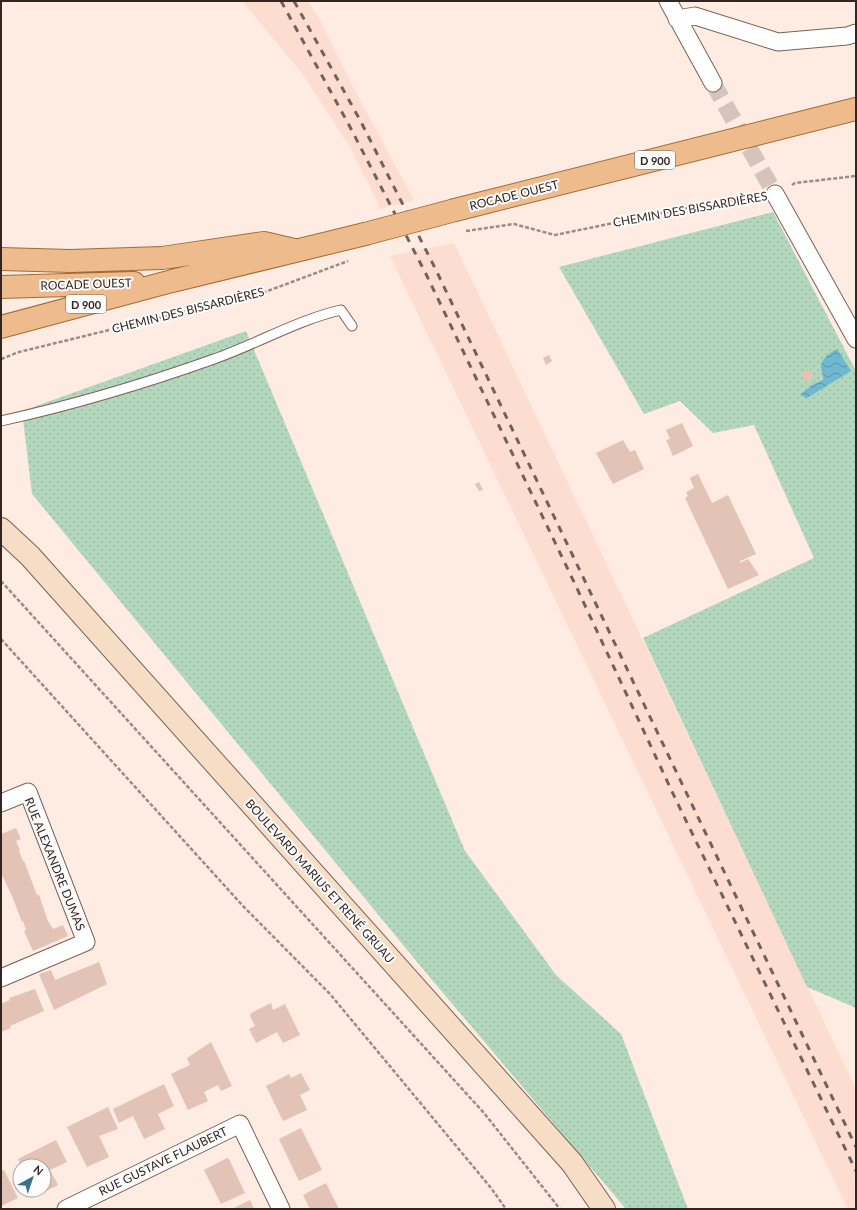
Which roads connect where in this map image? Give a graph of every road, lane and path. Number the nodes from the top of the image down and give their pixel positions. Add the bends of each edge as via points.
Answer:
1 (668, 1) edge
2 (677, 19) junction
3 (856, 33) edge
4 (713, 83) tunnel mouth
5 (856, 109) edge
6 (856, 176) edge
7 (775, 194) junction
8 (465, 231) dead end
9 (297, 251) junction
10 (1, 259) edge
11 (351, 260) dead end
12 (172, 281) junction
13 (1, 287) edge
14 (352, 326) dead end
15 (1, 327) edge
16 (856, 339) edge
17 (1, 360) edge
18 (1, 421) edge
19 (1, 511) edge
20 (1, 529) edge
21 (30, 556) junction
22 (1, 581) edge
23 (1, 640) edge
24 (1, 803) edge
25 (1, 978) edge
26 (86, 1205) edge
27 (66, 1209) edge
28 (281, 1209) edge
29 (506, 1209) edge
30 (560, 1209) edge
31 (604, 1209) edge

1 - 2 street
2 - 3 street via 695,16 778,42
2 - 4 street
5 - 9 main road, ROCADE OUEST / D 900, bridge
6 - 7 path via 796,183
7 - 8 path, CHEMIN DES BISSARDIÈRES via 702,205 555,235 514,224
7 - 16 street, CHEMIN DES BISSARDIÈRES
9 - 10 main road via 264,243 162,258 70,261
9 - 12 main road, ROCADE OUEST / D 900
11 - 17 path, CHEMIN DES BISSARDIÈRES via 265,292 19,352
12 - 13 main road, ROCADE OUEST / D 900
12 - 15 main road, ROCADE OUEST / D 900
14 - 18 lane via 342,310 321,314 215,358 68,406
19 - 21 main road, BOULEVARD MARIUS ET RENÉ GRUAU
20 - 21 main road, BOULEVARD MARIUS ET RENÉ GRUAU
21 - 31 main road, BOULEVARD MARIUS ET RENÉ GRUAU via 572,1163
22 - 30 path via 484,1113
23 - 29 path via 243,906 330,994
24 - 25 street, RUE ALEXANDRE DUMAS via 28,792 86,942
26 - 27 street, RUE GUSTAVE FLAUBERT
26 - 28 street, RUE GUSTAVE FLAUBERT via 240,1124

